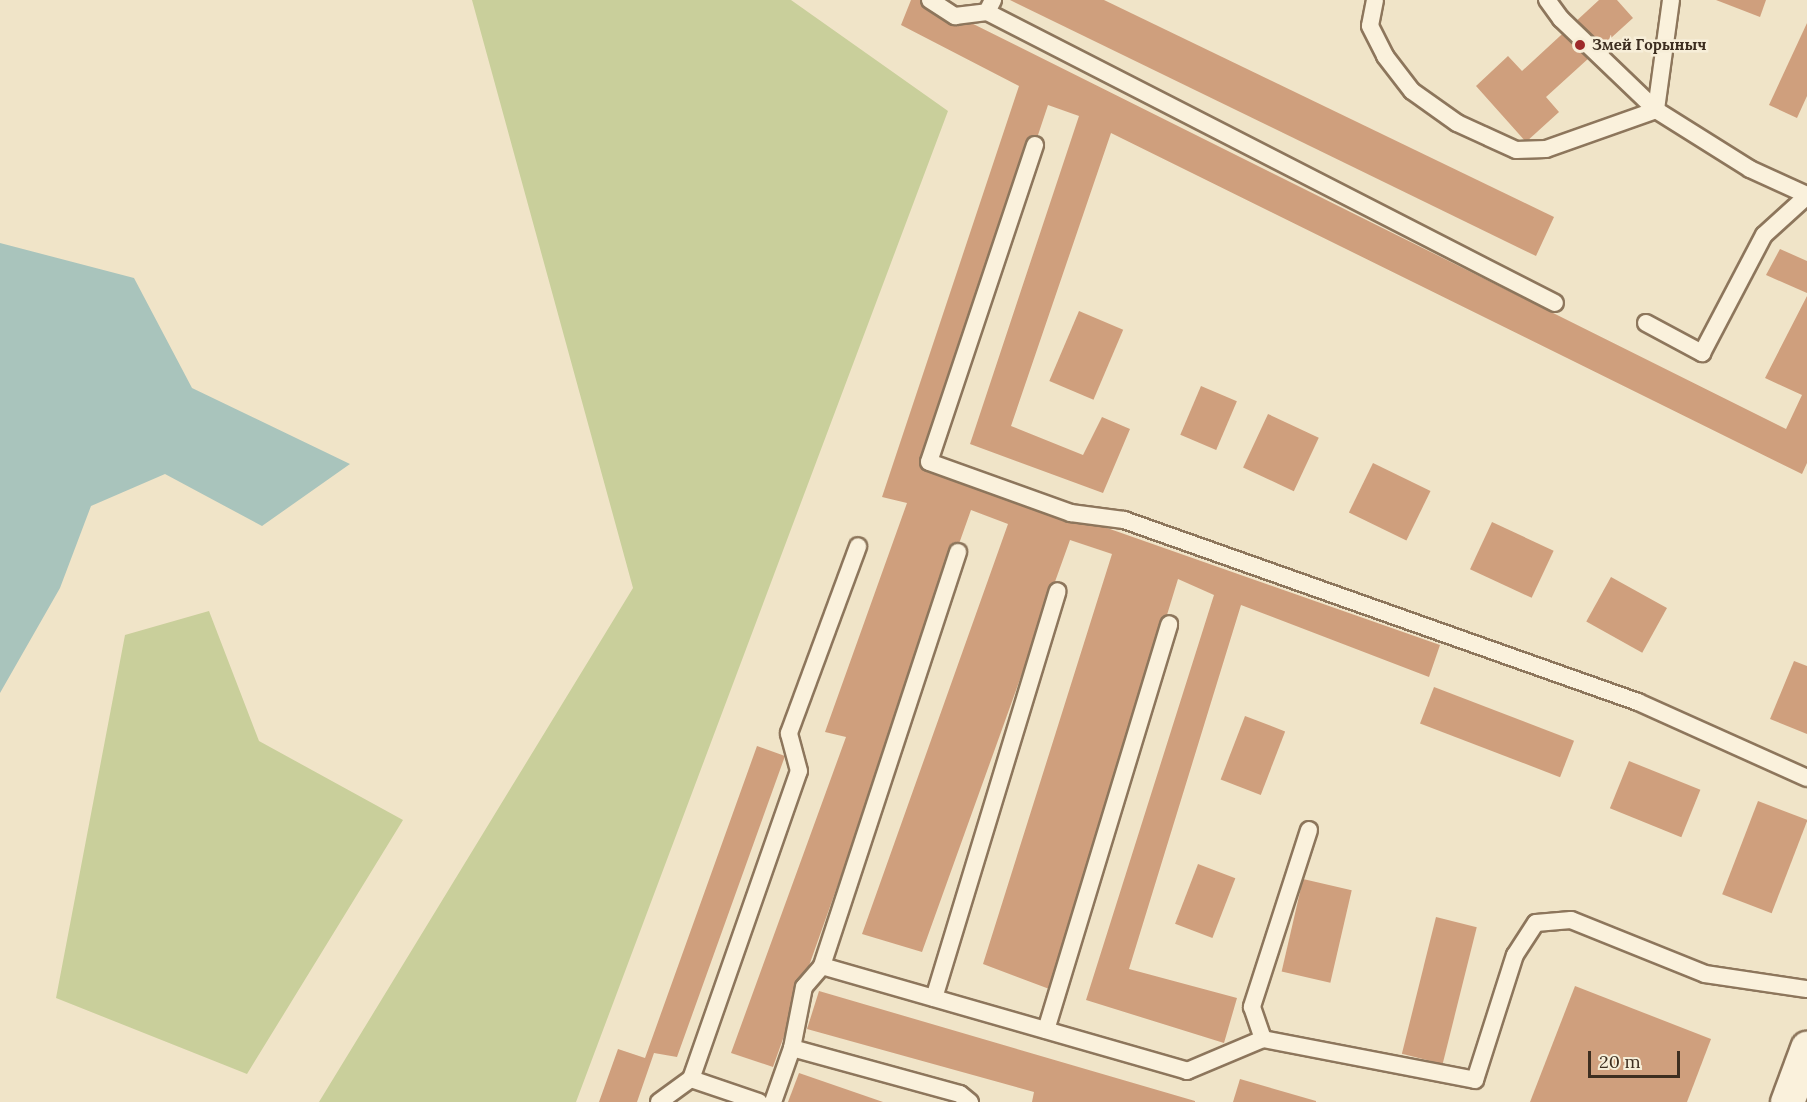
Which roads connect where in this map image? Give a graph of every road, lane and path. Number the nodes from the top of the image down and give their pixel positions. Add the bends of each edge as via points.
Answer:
1 (930, 0) edge
2 (1375, 0) edge
3 (1547, 0) edge
4 (1671, 0) edge
5 (990, 6) edge
6 (1656, 110) junction
7 (1035, 145) dead end
8 (1807, 195) edge
9 (1555, 303) dead end
10 (1646, 323) dead end
11 (858, 546) dead end
12 (958, 552) dead end
13 (1058, 591) dead end
14 (1169, 624) dead end
15 (1807, 778) edge
16 (1309, 830) dead end
17 (822, 966) junction
18 (1807, 989) edge
19 (934, 998) junction
20 (1046, 1030) junction
21 (1263, 1039) junction
22 (792, 1048) junction
23 (1807, 1048) edge
24 (691, 1079) junction
25 (659, 1102) edge
26 (759, 1102) edge
27 (773, 1102) edge
28 (970, 1102) edge
29 (1787, 1102) edge

1 - 5 lane via 954,16
2 - 6 lane via 1370,26 1385,56 1412,91 1457,123 1516,150 1546,149
3 - 6 lane via 1561,19
4 - 6 lane
5 - 9 lane
6 - 8 lane via 1750,170
7 - 15 lane via 929,462 1071,513 1124,520 1638,702
8 - 10 lane via 1764,235 1702,353
11 - 24 lane via 789,734 799,771
12 - 17 lane
13 - 19 lane
14 - 20 lane
16 - 21 lane via 1252,1007
17 - 19 lane
17 - 22 lane via 804,987
18 - 21 lane via 1706,974 1571,920 1536,923 1515,955 1475,1080
19 - 20 lane
20 - 21 lane via 1187,1071
22 - 27 lane
22 - 28 lane via 960,1094
23 - 29 street
24 - 25 lane
24 - 26 lane

